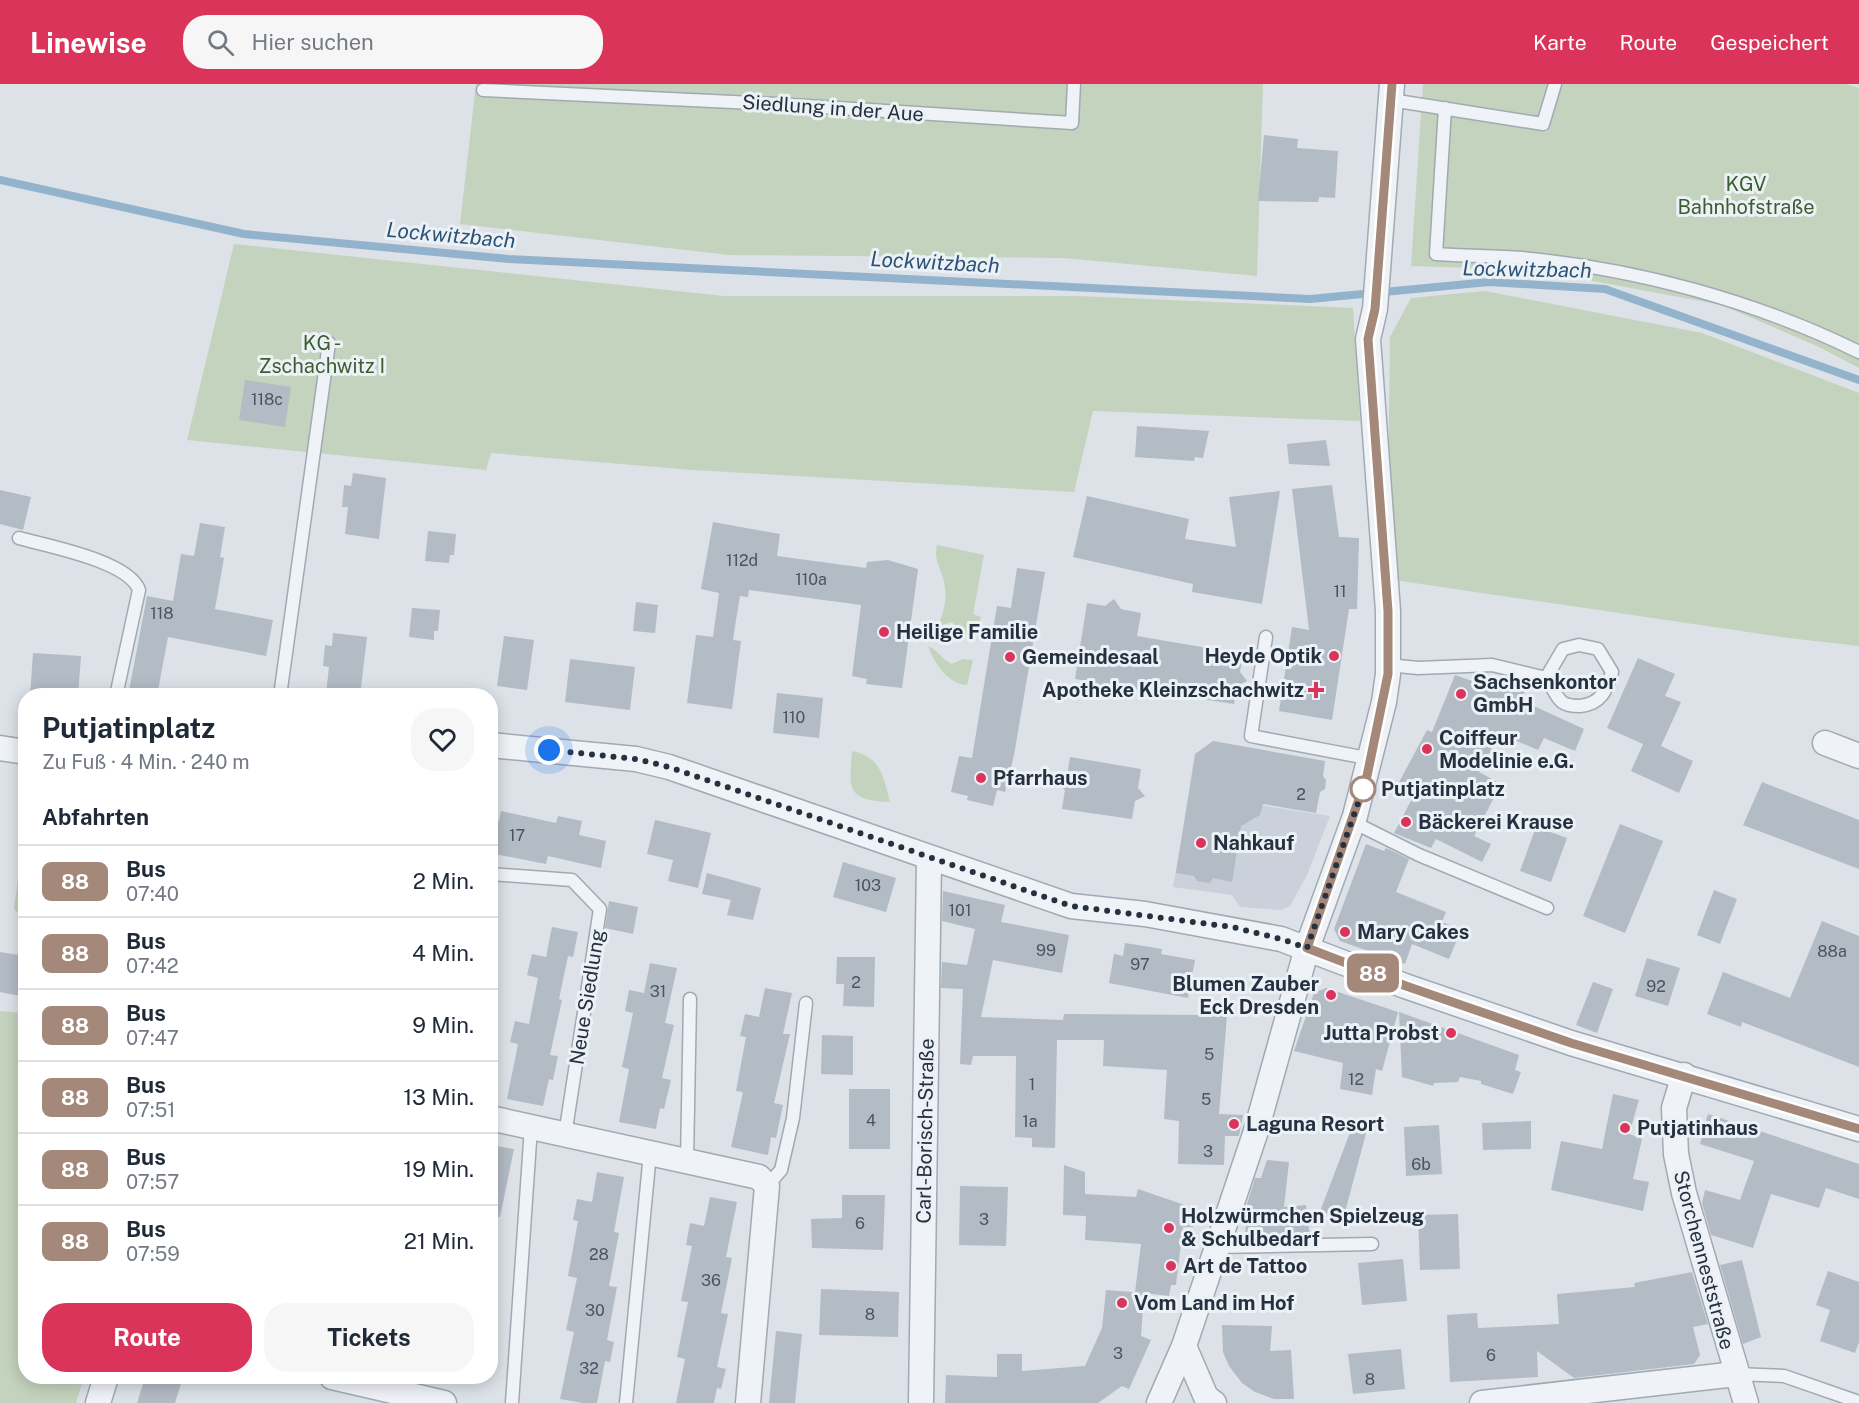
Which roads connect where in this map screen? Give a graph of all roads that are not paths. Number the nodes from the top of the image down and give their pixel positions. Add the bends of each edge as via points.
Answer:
1 (1074, 84) edge
2 (1555, 84) edge
3 (483, 90) dead end
4 (1391, 92) edge
5 (1444, 108) junction
6 (329, 344) dead end
7 (1859, 352) edge
8 (19, 538) dead end
9 (1266, 637) dead end
10 (1388, 665) junction
11 (1546, 678) junction
12 (118, 688) edge
13 (281, 688) edge
14 (1825, 743) dead end
15 (498, 746) edge
16 (0, 748) edge
17 (18, 751) edge
18 (1859, 756) edge
19 (1371, 759) junction
20 (1353, 822) junction
21 (929, 859) junction
22 (498, 875) edge
23 (1547, 908) dead end
24 (1307, 948) junction
25 (690, 999) dead end
26 (806, 1003) dead end
27 (1684, 1075) junction
28 (498, 1120) edge
29 (531, 1127) junction
30 (1859, 1129) edge
31 (566, 1135) junction
32 (650, 1153) junction
33 (687, 1162) junction
34 (767, 1186) junction
35 (1372, 1244) dead end
36 (1217, 1247) junction
37 (1184, 1346) junction
38 (1736, 1374) junction
39 (104, 1384) edge
40 (399, 1385) edge
41 (1859, 1402) edge
42 (98, 1403) edge
43 (444, 1403) edge
44 (512, 1403) edge
45 (626, 1403) edge
46 (748, 1403) edge
47 (921, 1403) edge
48 (1159, 1403) edge
49 (1214, 1403) edge
50 (1482, 1403) edge
51 (1746, 1403) edge

1 - 3 lane, Siedlung in der Aue via 1072,123
2 - 5 lane via 1544,124
4 - 5 lane
4 - 10 street via 1375,309 1368,339 1388,611
5 - 7 lane via 1436,254 1523,258 1654,279 1755,309
6 - 13 lane
8 - 12 lane via 89,558 136,580 139,590
9 - 19 lane via 1251,736
10 - 11 lane via 1492,665
10 - 19 street
11 - 11 lane via 1563,649 1579,645 1598,650 1612,672 1600,699 1588,705 1574,706 1562,701
14 - 18 street
15 - 21 street via 636,759 669,767
16 - 17 street
19 - 20 street
20 - 23 lane via 1419,855
20 - 24 street
21 - 24 street via 1071,906 1232,927
21 - 47 street, Carl-Borisch-Straße
22 - 31 lane, Neue Siedlung via 572,880 600,909
24 - 27 street via 1571,1043
24 - 36 street via 1256,1131
25 - 33 lane
26 - 34 lane via 793,1118 781,1170
27 - 30 street
27 - 38 street, Storchenneststraße via 1674,1108 1676,1154
28 - 29 street
29 - 31 street
29 - 44 lane
31 - 32 street
32 - 33 street
32 - 45 lane
33 - 34 street via 759,1176
34 - 46 street
35 - 36 lane
36 - 37 street
37 - 48 street
37 - 49 street via 1206,1397
38 - 41 lane, Storchenneststraße via 1784,1376
38 - 50 street
38 - 51 street, Storchenneststraße
39 - 42 street
40 - 43 street

